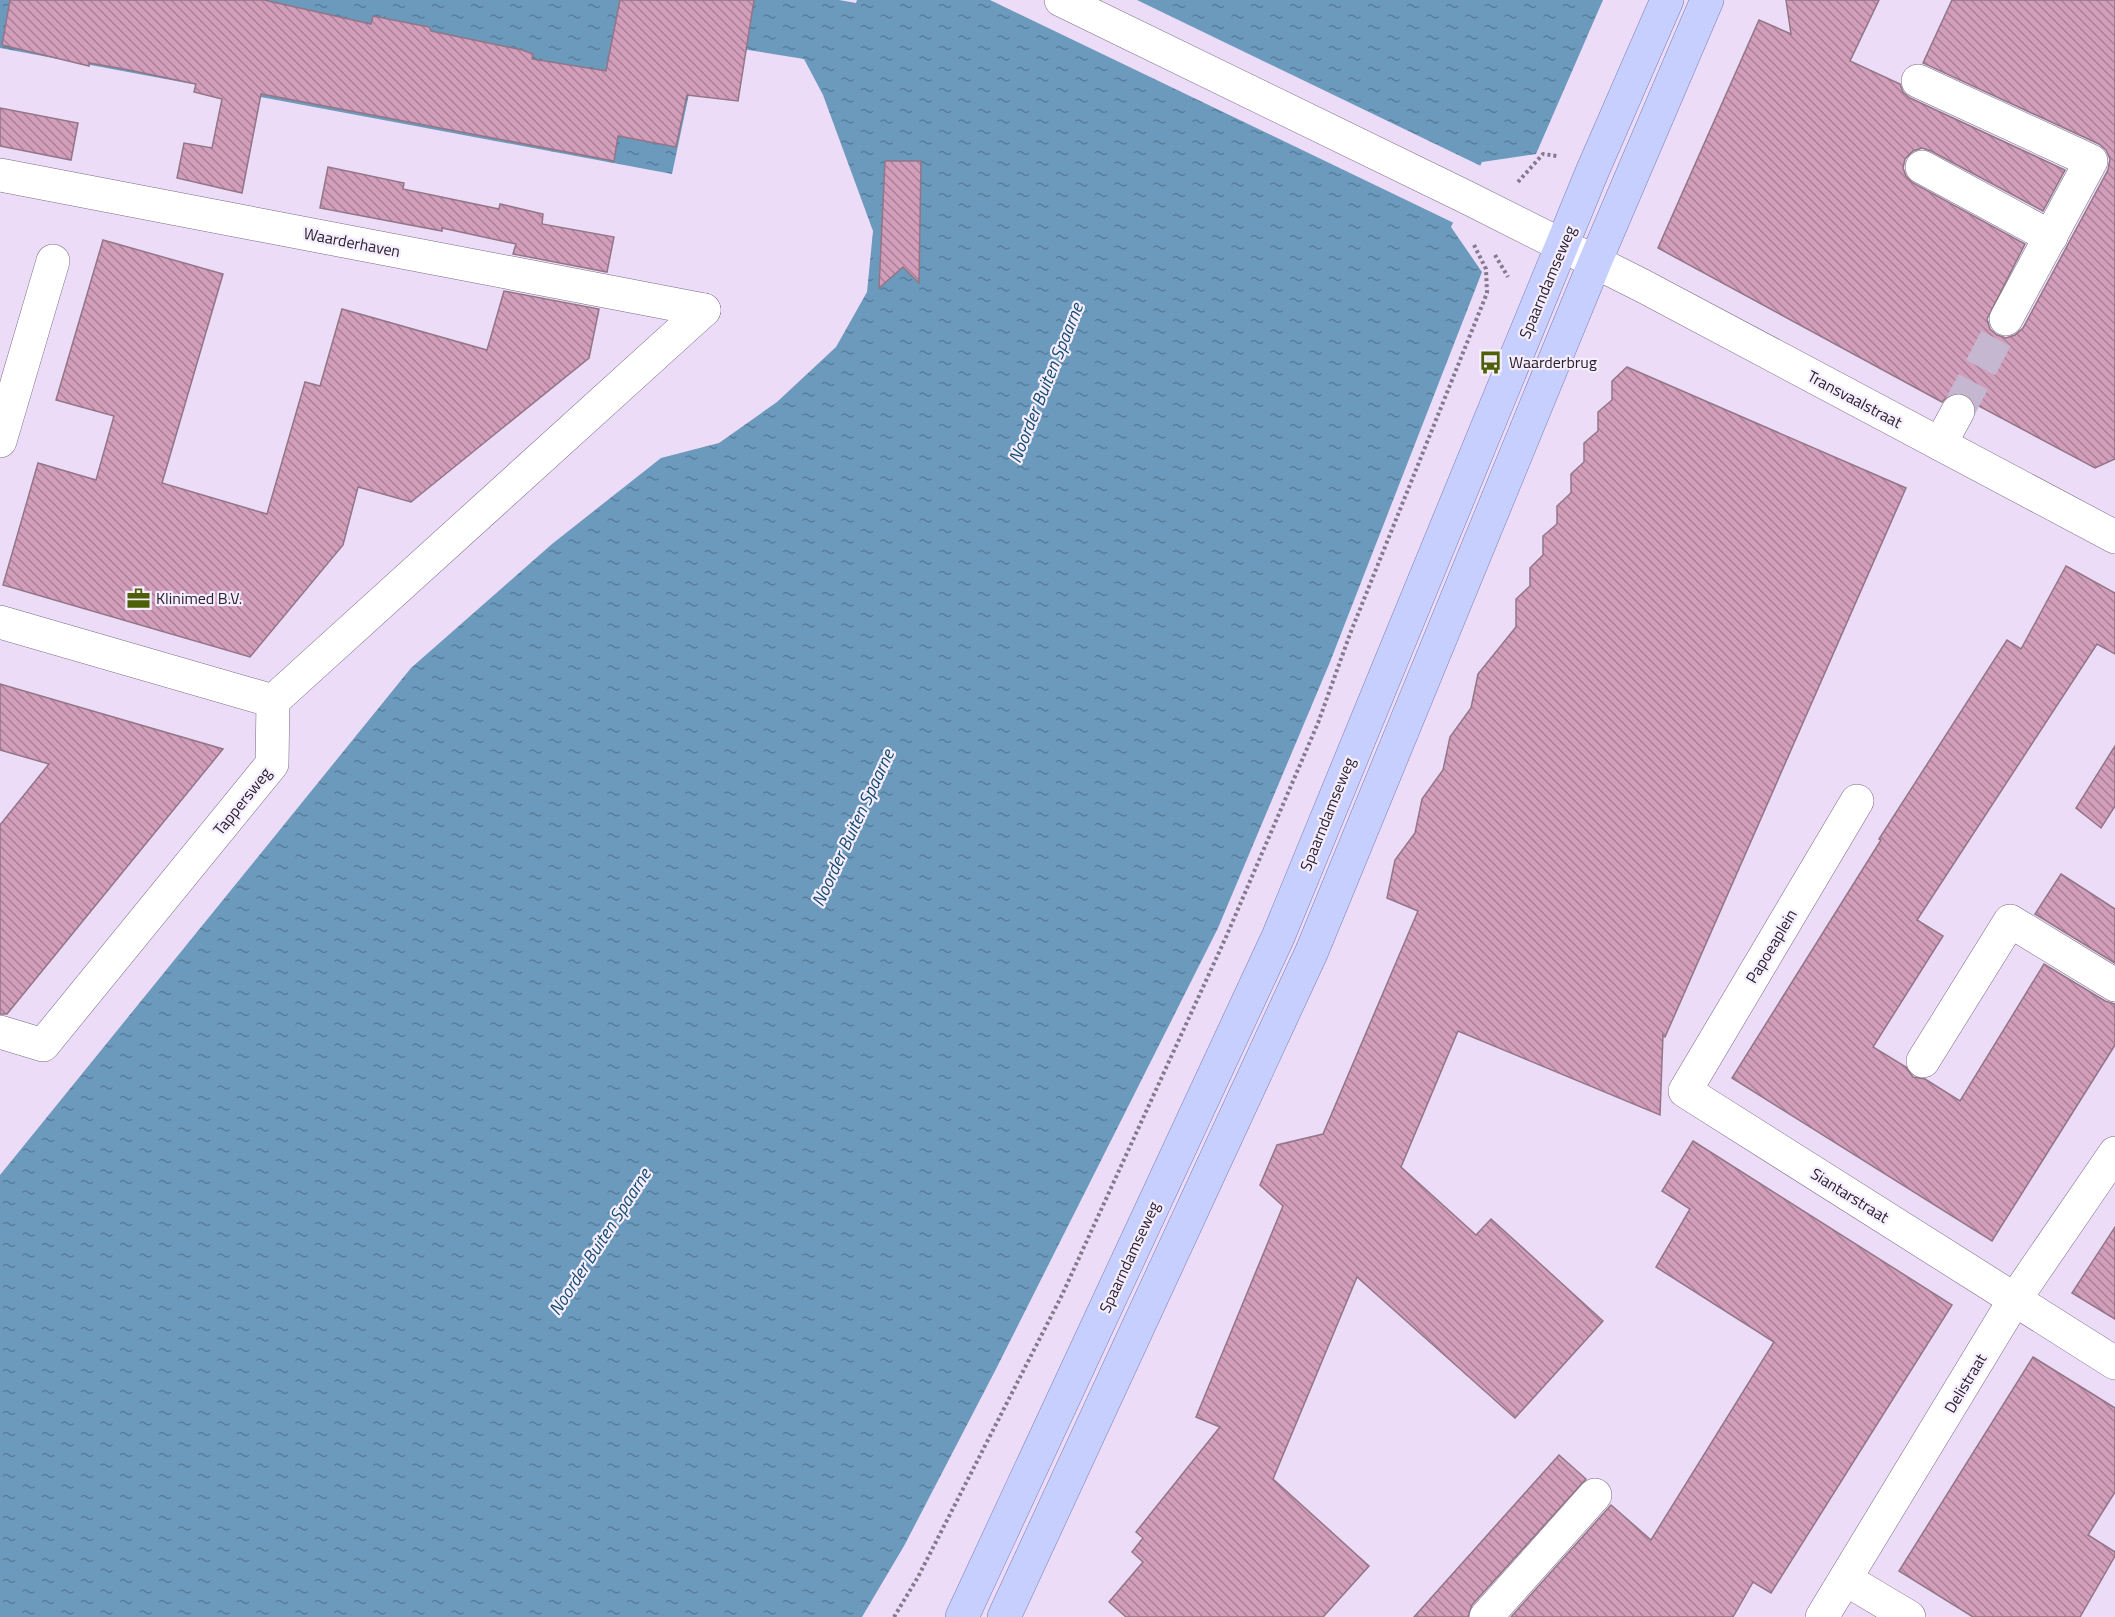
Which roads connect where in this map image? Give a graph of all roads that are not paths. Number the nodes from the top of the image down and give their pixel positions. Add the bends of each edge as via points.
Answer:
1 (1061, 0) edge
2 (1667, 0) edge
3 (1707, 0) edge
4 (1918, 81) dead end
5 (1922, 167) dead end
6 (0, 175) edge
7 (2051, 237) junction
8 (1562, 245) junction
9 (53, 261) dead end
10 (1595, 262) junction
11 (2006, 319) tunnel mouth
12 (1958, 411) tunnel mouth
13 (0, 441) edge
14 (1940, 444) junction
15 (2115, 537) edge
16 (0, 622) edge
17 (273, 701) junction
18 (1857, 801) dead end
19 (2115, 985) edge
20 (0, 1032) edge
21 (1923, 1061) dead end
22 (1685, 1091) joint
23 (2115, 1153) edge
24 (2015, 1299) junction
25 (2115, 1363) edge
26 (1595, 1495) dead end
27 (1847, 1580) junction
28 (962, 1617) edge
29 (1004, 1617) edge
30 (1485, 1617) edge
31 (1822, 1617) edge
32 (1909, 1617) edge

1 - 8 street
2 - 8 main road, Spaarndamseweg
3 - 10 main road
4 - 7 street via 2091,161
5 - 7 street
6 - 17 street, Waarderhaven via 704,310
7 - 11 street
8 - 10 street
8 - 28 main road, Spaarndamseweg via 1278,937
9 - 13 street
10 - 14 street, Transvaalstraat
10 - 29 main road via 1312,951
12 - 14 street
14 - 15 street, Transvaalstraat
16 - 17 street
17 - 20 street, Tappersweg via 272,764 43,1045
18 - 22 street, Papoeaplein
19 - 21 street via 2010,921
22 - 24 street, Siantarstraat
23 - 24 street, Delistraat
24 - 25 street, Siantarstraat
24 - 27 street, Delistraat
26 - 30 street
27 - 31 street, Delistraat
27 - 32 street

